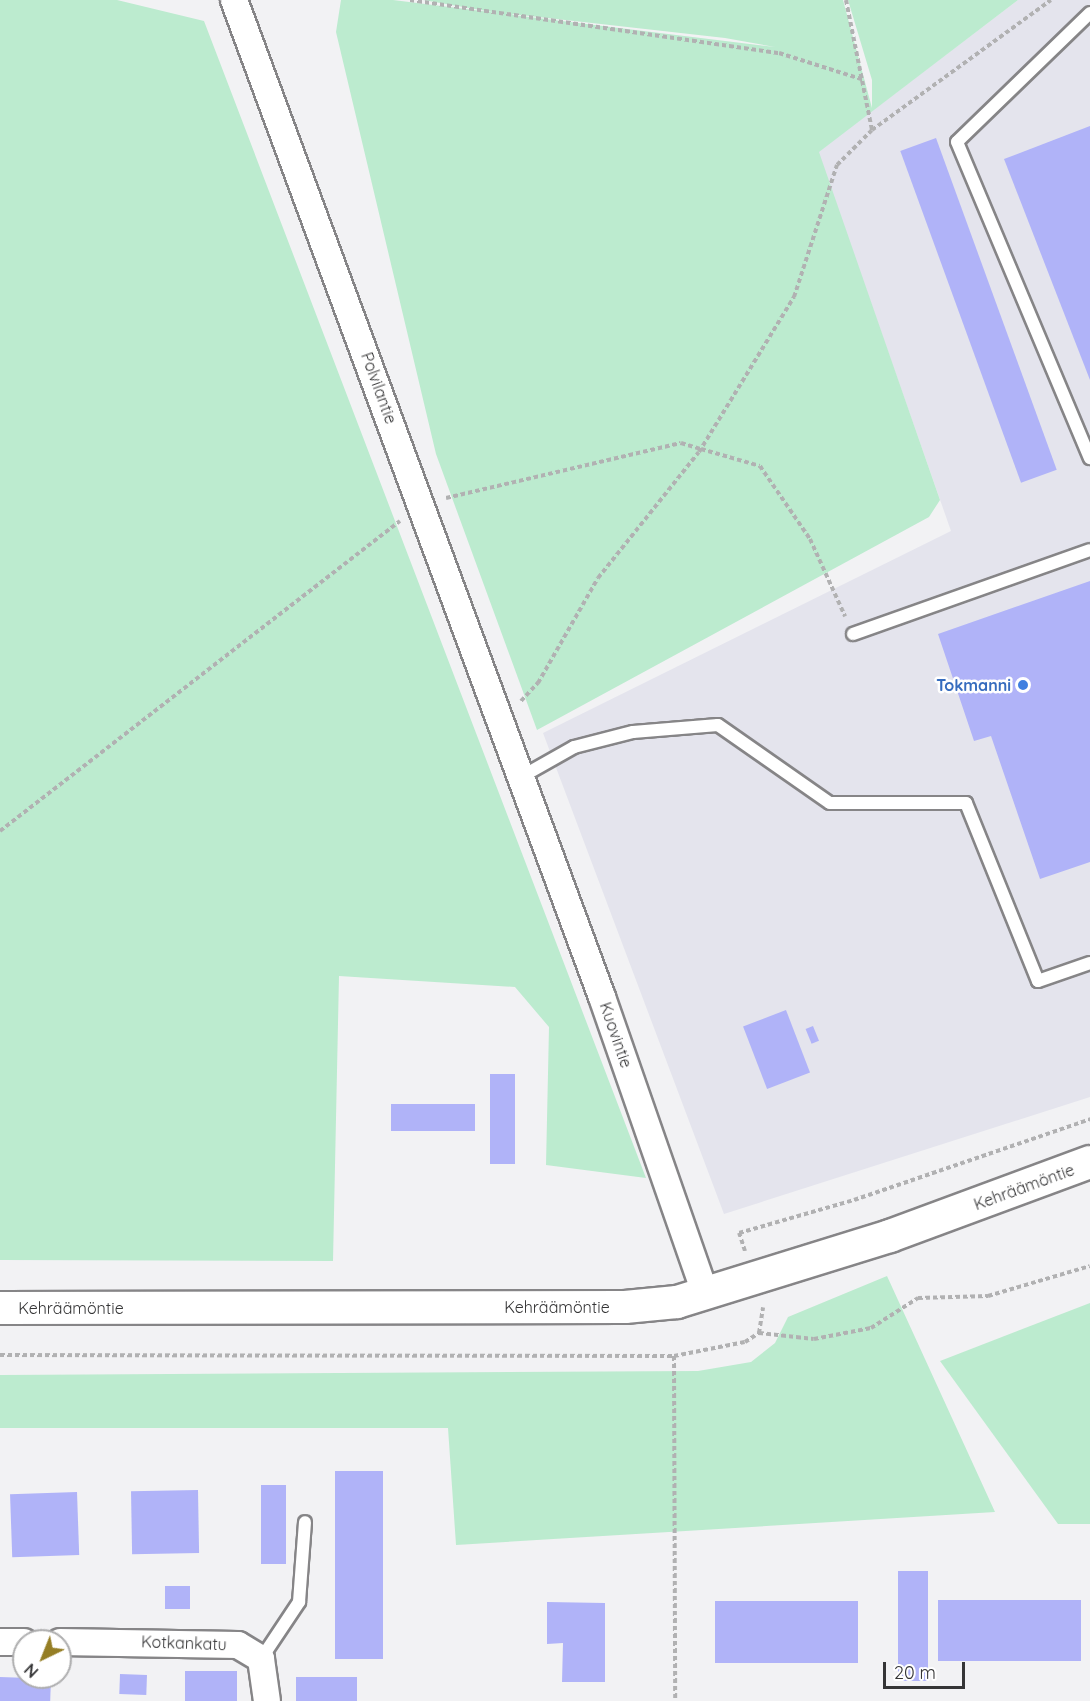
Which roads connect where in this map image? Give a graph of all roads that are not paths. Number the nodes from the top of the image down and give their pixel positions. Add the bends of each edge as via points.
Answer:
1 (234, 0) edge
2 (1090, 14) edge
3 (1090, 458) edge
4 (1090, 550) edge
5 (853, 634) dead end
6 (521, 777) junction
7 (1090, 963) edge
8 (1090, 1162) edge
9 (706, 1295) junction
10 (0, 1308) edge
11 (305, 1522) dead end
12 (72, 1642) edge
13 (261, 1659) junction
14 (267, 1701) edge

1 - 6 street, Polvilantie
2 - 3 lane via 957,142
4 - 5 lane
6 - 7 lane via 574,747 633,732 718,725 830,803 966,803 1038,981
6 - 9 street, Kuovintie
8 - 9 street, Kehräämöntie via 754,1282
9 - 10 street, Kehräämöntie via 625,1307
11 - 13 lane via 299,1602
12 - 13 street, Kotkankatu via 215,1641 238,1645
13 - 14 street

